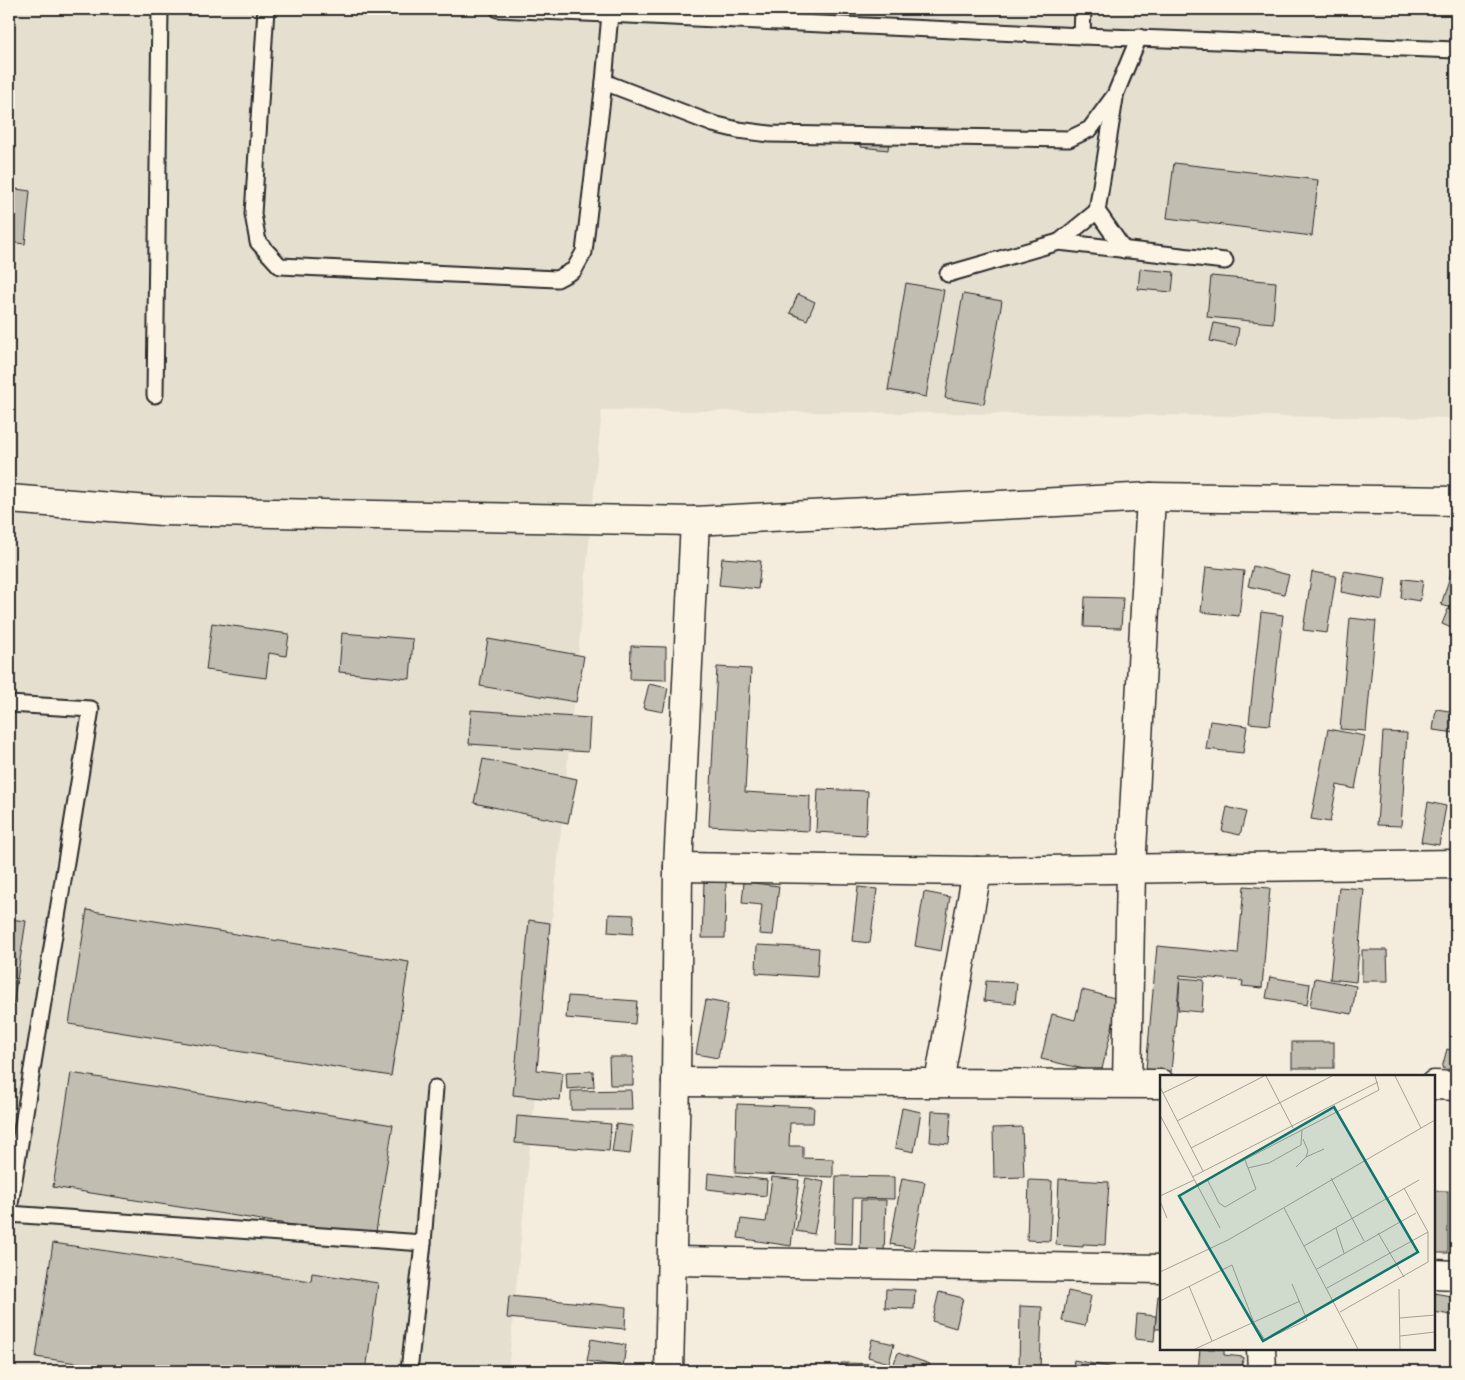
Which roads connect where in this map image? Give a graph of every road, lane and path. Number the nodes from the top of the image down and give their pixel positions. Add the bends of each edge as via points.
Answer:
1 (160, 9) edge
2 (266, 9) edge
3 (498, 9) edge
4 (1083, 9) edge
5 (610, 14) junction
6 (1082, 36) junction
7 (1139, 37) junction
8 (1456, 50) edge
9 (604, 82) junction
10 (1115, 95) junction
11 (1097, 211) junction
12 (1059, 242) junction
13 (1124, 250) junction
14 (1225, 261) dead end
15 (948, 274) dead end
16 (155, 396) dead end
17 (1151, 497) junction
18 (9, 499) edge
19 (1456, 501) edge
20 (695, 522) junction
21 (9, 704) edge
22 (1456, 864) edge
23 (678, 867) junction
24 (1131, 869) junction
25 (977, 871) junction
26 (676, 1082) junction
27 (939, 1082) junction
28 (1127, 1083) junction
29 (1160, 1084) edge
30 (1435, 1085) edge
31 (1456, 1086) edge
32 (435, 1088) dead end
33 (9, 1212) edge
34 (423, 1242) junction
35 (672, 1262) junction
36 (1160, 1269) edge
37 (1435, 1274) edge
38 (1456, 1275) edge
39 (1261, 1350) edge
40 (409, 1371) edge
41 (669, 1371) edge
42 (1262, 1371) edge

1 - 16 lane
2 - 9 lane via 253,214 258,242 280,266 557,279 574,270 584,252
3 - 5 lane
4 - 6 lane
5 - 6 lane
5 - 9 lane
6 - 7 lane
7 - 8 lane
7 - 10 lane
9 - 10 lane via 713,124 770,134 1069,139 1090,129
10 - 11 lane
11 - 12 lane
11 - 13 lane
12 - 13 lane
12 - 15 lane
13 - 14 lane
17 - 19 street
17 - 20 street
17 - 24 street
18 - 20 street via 162,511
20 - 23 street
21 - 33 lane via 91,709
22 - 24 street
23 - 25 street
23 - 26 street
24 - 25 street
24 - 28 street
25 - 27 street
26 - 27 street
26 - 35 street
27 - 28 street
28 - 29 street
30 - 31 street
32 - 34 lane
33 - 34 lane
34 - 40 lane
35 - 36 street
35 - 41 street
37 - 38 street
39 - 42 street

